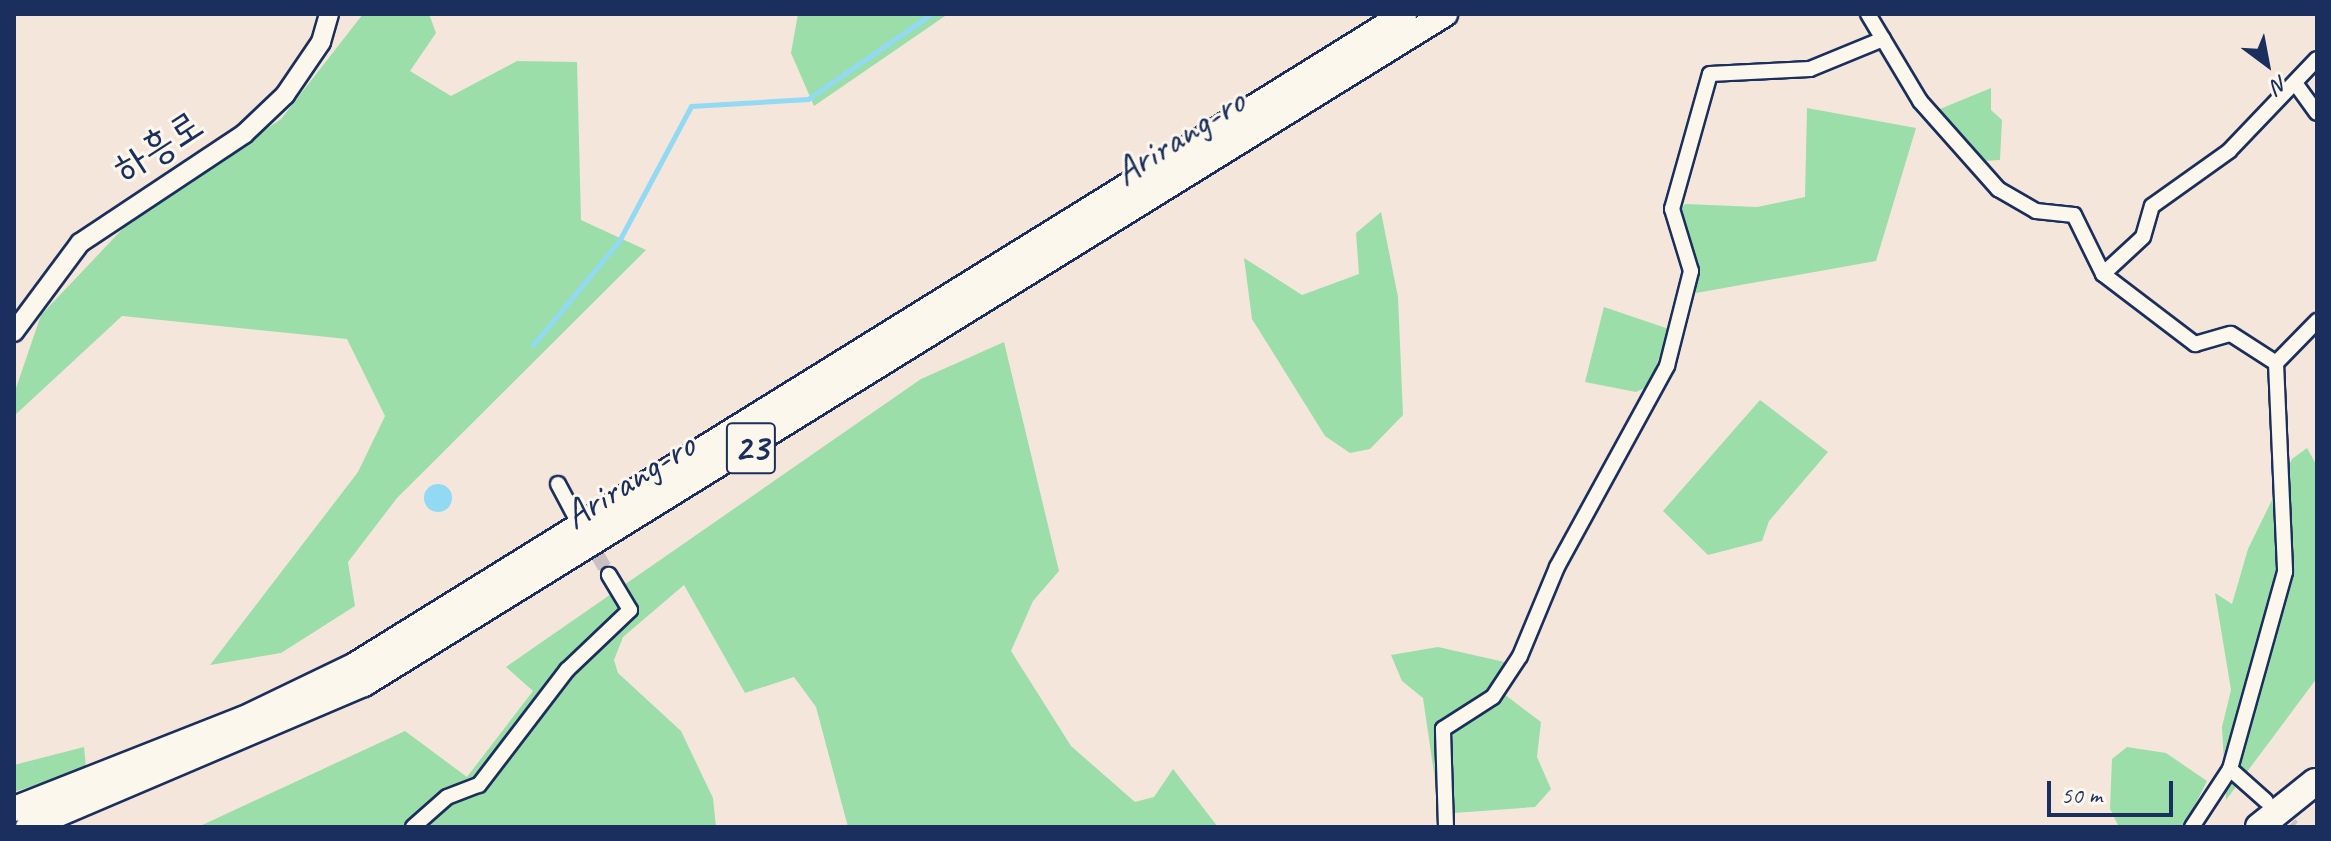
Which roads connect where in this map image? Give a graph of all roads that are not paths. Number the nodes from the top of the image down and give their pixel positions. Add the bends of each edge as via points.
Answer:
1 (329, 14) edge
2 (1404, 14) edge
3 (1445, 14) edge
4 (1868, 14) edge
5 (1883, 39) junction
6 (2317, 59) edge
7 (2298, 87) junction
8 (2317, 113) edge
9 (2103, 274) junction
10 (2317, 321) edge
11 (14, 332) edge
12 (2276, 363) junction
13 (558, 484) dead end
14 (574, 514) dead end
15 (609, 575) tunnel mouth
16 (2230, 769) junction
17 (2316, 781) edge
18 (2266, 801) tunnel mouth
19 (14, 809) edge
20 (28, 827) edge
21 (413, 827) edge
22 (1446, 827) edge
23 (2192, 827) edge
24 (2259, 827) edge
25 (2276, 827) edge

1 - 11 street, 하흥로 via 321,42 285,95 244,134 80,243 45,281
2 - 19 highway, Arirang-ro / 23 via 368,658 243,719
3 - 20 highway, Arirang-ro / 23 via 364,684
4 - 5 street
5 - 9 street via 1920,101 1998,189 2036,211 2074,215
5 - 22 street via 1810,69 1710,74 1672,209 1691,271 1667,366 1557,567 1520,656 1493,697 1443,729
6 - 7 street
7 - 8 street
7 - 9 street via 2229,151 2152,206 2143,237
9 - 12 street via 2195,344 2231,334
10 - 12 street
12 - 16 street via 2285,572
13 - 14 street
15 - 21 street via 630,610 567,670 479,785 447,797
16 - 18 street
16 - 23 street
17 - 24 highway
17 - 25 highway

